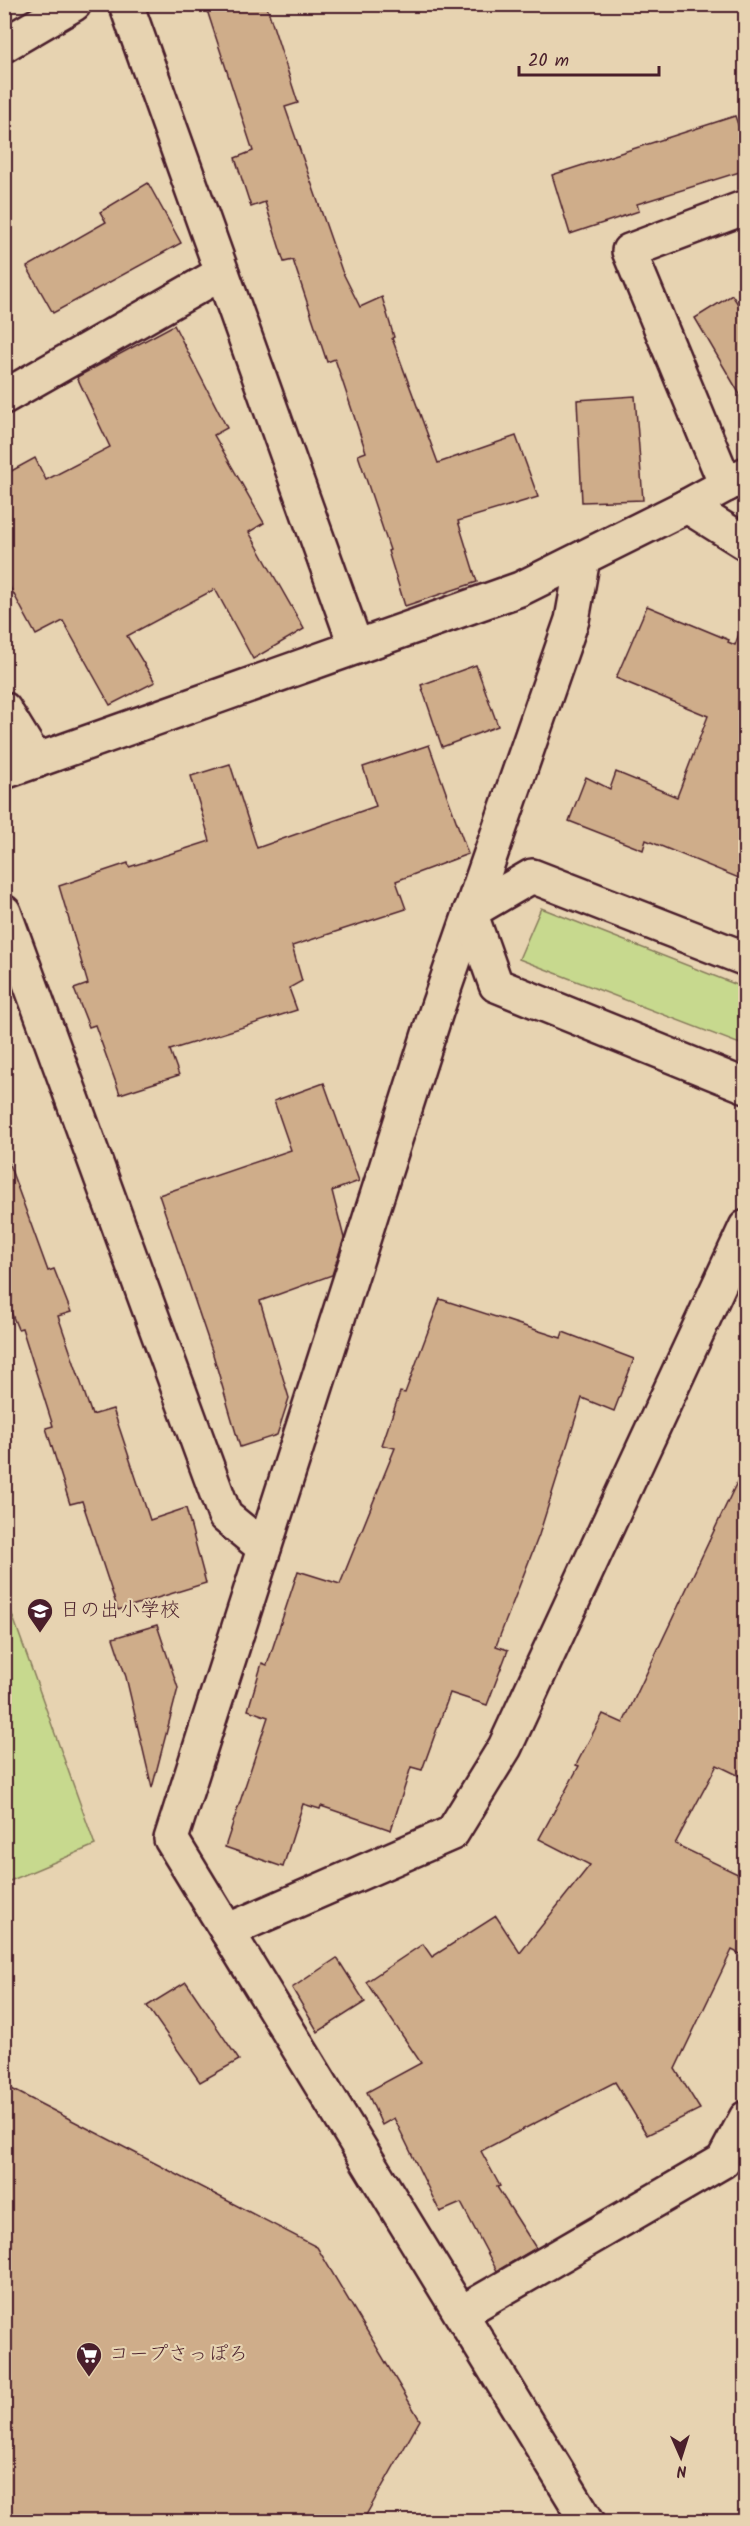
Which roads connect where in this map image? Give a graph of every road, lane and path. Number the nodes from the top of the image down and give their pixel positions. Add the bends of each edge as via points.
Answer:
1 (74, 4) edge
2 (126, 4) edge
3 (4, 45) edge
4 (746, 207) edge
5 (222, 273) junction
6 (4, 397) edge
7 (736, 479) edge
8 (687, 506) junction
9 (746, 543) edge
10 (583, 558) junction
11 (356, 647) junction
12 (4, 709) edge
13 (36, 761) junction
14 (4, 772) edge
15 (4, 912) edge
16 (470, 912) junction
17 (746, 959) edge
18 (746, 1086) edge
19 (746, 1227) edge
20 (264, 1548) junction
21 (227, 1931) junction
22 (746, 2118) edge
23 (734, 2168) edge
24 (461, 2313) junction
25 (588, 2522) edge

1 - 3 street
2 - 5 street
4 - 7 street via 629,251
5 - 6 street
5 - 11 street
7 - 8 street
8 - 9 street
8 - 10 street
10 - 11 street via 520,589
10 - 16 street via 572,620
11 - 13 street
12 - 13 street
13 - 14 street
15 - 20 street via 225,1516
16 - 17 street via 532,876
16 - 18 street via 496,985
16 - 20 street
19 - 21 street via 505,1747 452,1833
20 - 21 street via 171,1839
21 - 24 street
22 - 23 street
23 - 24 street
24 - 25 street

